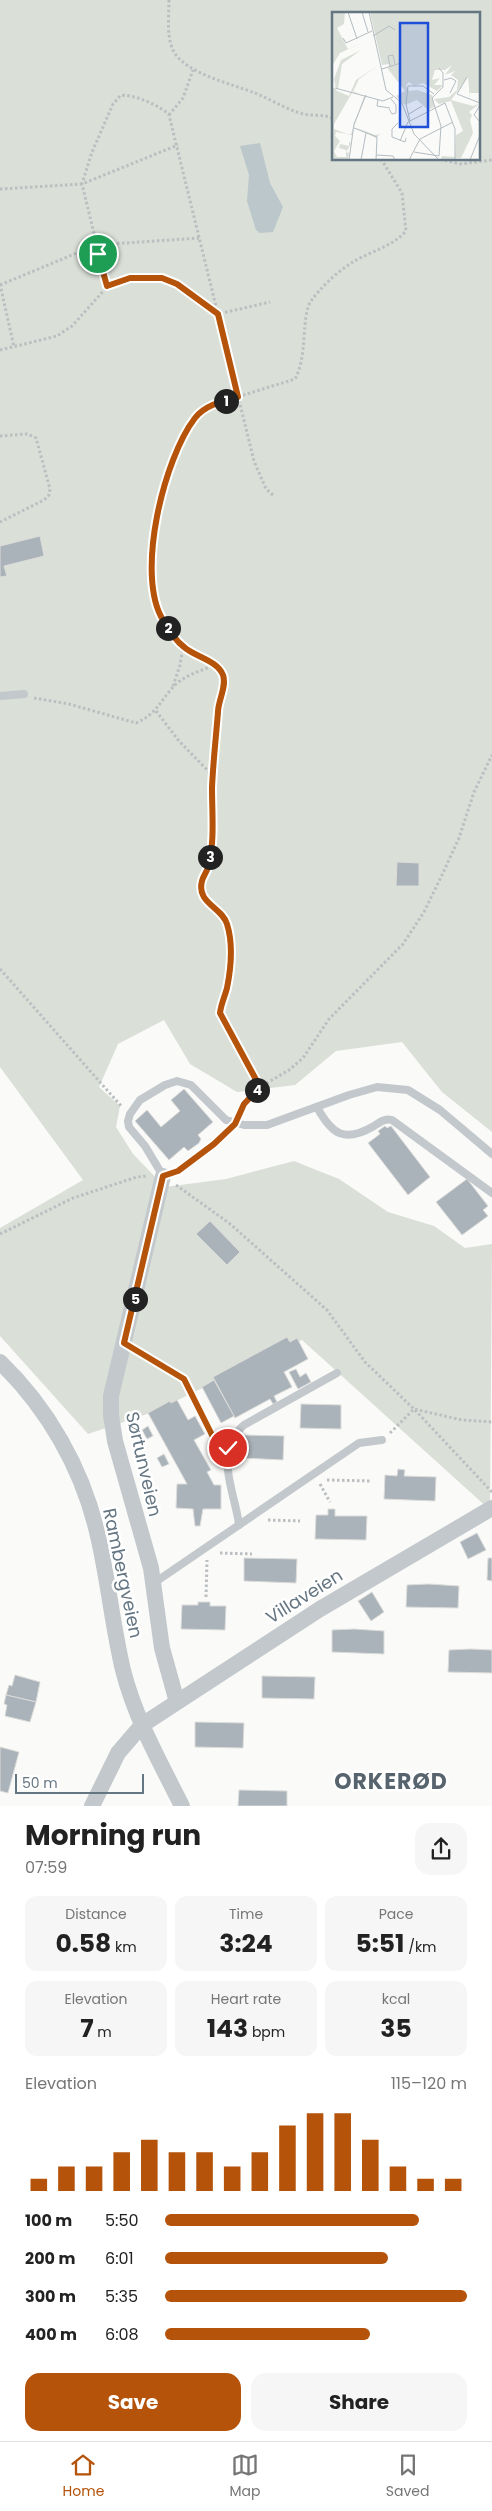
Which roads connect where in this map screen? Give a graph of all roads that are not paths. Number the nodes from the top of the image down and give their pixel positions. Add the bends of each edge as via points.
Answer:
1 (24, 694) road end
2 (0, 696) edge
3 (317, 1107) junction
4 (492, 1154) edge
5 (163, 1176) joint
6 (492, 1193) edge
7 (0, 1362) edge
8 (337, 1373) dead end
9 (189, 1388) road end
10 (382, 1440) road end
11 (228, 1448) junction
12 (492, 1508) edge
13 (238, 1525) junction
14 (154, 1582) junction
15 (177, 1702) junction
16 (142, 1725) junction
17 (92, 1806) edge
18 (182, 1806) edge

1 - 2 lane
3 - 4 lane via 376,1087 408,1090 440,1110
3 - 5 lane via 267,1125 235,1124 226,1120 190,1085 177,1081 148,1094 130,1114 129,1127
3 - 6 lane via 326,1125 345,1135 358,1134 386,1119 392,1120
5 - 14 street, Sørtunveien via 111,1396 111,1415 125,1479
7 - 16 street, Rambergveien via 33,1399 66,1448 83,1487 97,1531 124,1672
8 - 11 lane via 244,1425 233,1435
9 - 11 lane via 213,1437
10 - 13 lane via 359,1443
11 - 13 lane via 227,1467
12 - 15 street, Villaveien via 320,1609
13 - 14 lane
14 - 15 street, Sørtunveien via 162,1648
15 - 16 street, Villaveien
16 - 17 street, Villaveien via 118,1753
16 - 18 street, Rambergveien

